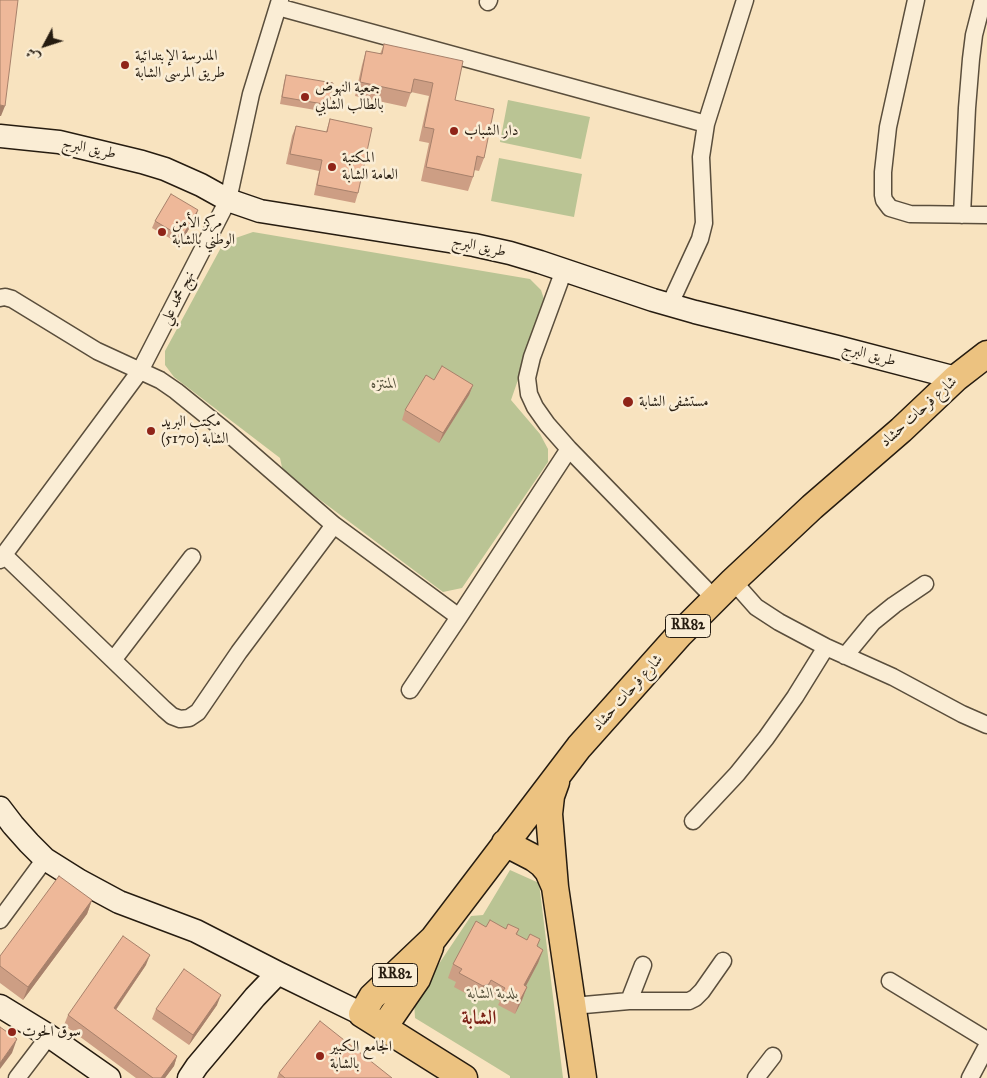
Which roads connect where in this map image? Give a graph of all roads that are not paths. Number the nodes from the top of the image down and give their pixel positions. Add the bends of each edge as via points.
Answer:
1 (745, 0) edge
2 (916, 0) edge
3 (983, 0) edge
4 (279, 4) edge
5 (706, 124) junction
6 (0, 136) edge
7 (228, 200) junction
8 (962, 215) junction
9 (987, 215) edge
10 (564, 270) junction
11 (0, 298) edge
12 (670, 304) junction
13 (984, 360) edge
14 (140, 371) junction
15 (956, 378) junction
16 (569, 449) junction
17 (334, 525) junction
18 (192, 557) dead end
19 (2, 558) edge
20 (733, 580) junction
21 (925, 584) dead end
22 (714, 599) junction
23 (459, 618) junction
24 (826, 647) junction
25 (845, 656) junction
26 (114, 660) junction
27 (410, 690) dead end
28 (987, 725) edge
29 (557, 777) junction
30 (0, 808) edge
31 (693, 821) dead end
32 (505, 843) junction
33 (45, 859) junction
34 (555, 887) junction
35 (2, 913) edge
36 (432, 939) junction
37 (722, 961) dead end
38 (644, 964) dead end
39 (278, 973) junction
40 (890, 981) dead end
41 (629, 1001) junction
42 (0, 1006) edge
43 (573, 1006) junction
44 (362, 1014) junction
45 (384, 1027) junction
46 (49, 1036) junction
47 (987, 1040) edge
48 (987, 1046) edge
49 (773, 1056) dead end
50 (16, 1078) edge
51 (109, 1078) edge
52 (189, 1078) edge
53 (464, 1078) edge
54 (583, 1078) edge
55 (756, 1078) edge
56 (970, 1078) edge

1 - 5 street
2 - 8 street via 888,127 883,195 890,208 897,211
3 - 8 street via 974,35 969,77
4 - 5 street
4 - 7 street, نهج محمد علي via 251,94
5 - 12 street via 701,157 704,223 700,239
6 - 7 street, طريق البرج via 59,142 142,162 165,169
7 - 10 street, طريق البرج via 260,211 474,245
7 - 14 street, نهج محمد علي
8 - 9 street
10 - 12 street, طريق البرج
10 - 16 street via 527,378 535,407
11 - 14 street via 12,299 97,350
12 - 15 street, طريق البرج
13 - 15 main road, شارع فرحات حشاد / RR82
14 - 17 street via 160,380 202,411
14 - 19 street, نهج محمد علي
15 - 20 main road, شارع فرحات حشاد / RR82
16 - 22 street
16 - 23 street
17 - 23 street
17 - 26 street via 198,712 189,718 172,716
18 - 26 street
19 - 26 street
20 - 22 main road, شارع فرحات حشاد / RR82
20 - 24 street via 756,607
21 - 25 street via 873,622
22 - 29 main road, شارع فرحات حشاد / RR82 via 579,747
23 - 27 street
24 - 25 street
24 - 31 street via 766,738
25 - 28 street
29 - 32 main road, شارع فرحات حشاد / RR82
29 - 34 main road via 549,814
30 - 33 street
32 - 34 main road via 542,864
32 - 36 main road, شارع فرحات حشاد / RR82
33 - 35 street
33 - 39 street via 119,902 196,932
34 - 43 main road
36 - 44 main road, شارع فرحات حشاد / RR82 via 372,997
36 - 45 main road, شارع فرحات حشاد / RR82 via 417,980
37 - 41 street via 695,998 688,1001
38 - 41 street
39 - 44 street
39 - 52 street
40 - 47 street
41 - 43 street
42 - 46 street
43 - 54 main road
44 - 45 main road
45 - 53 main road
46 - 50 street
46 - 51 street
48 - 56 street
49 - 55 street

